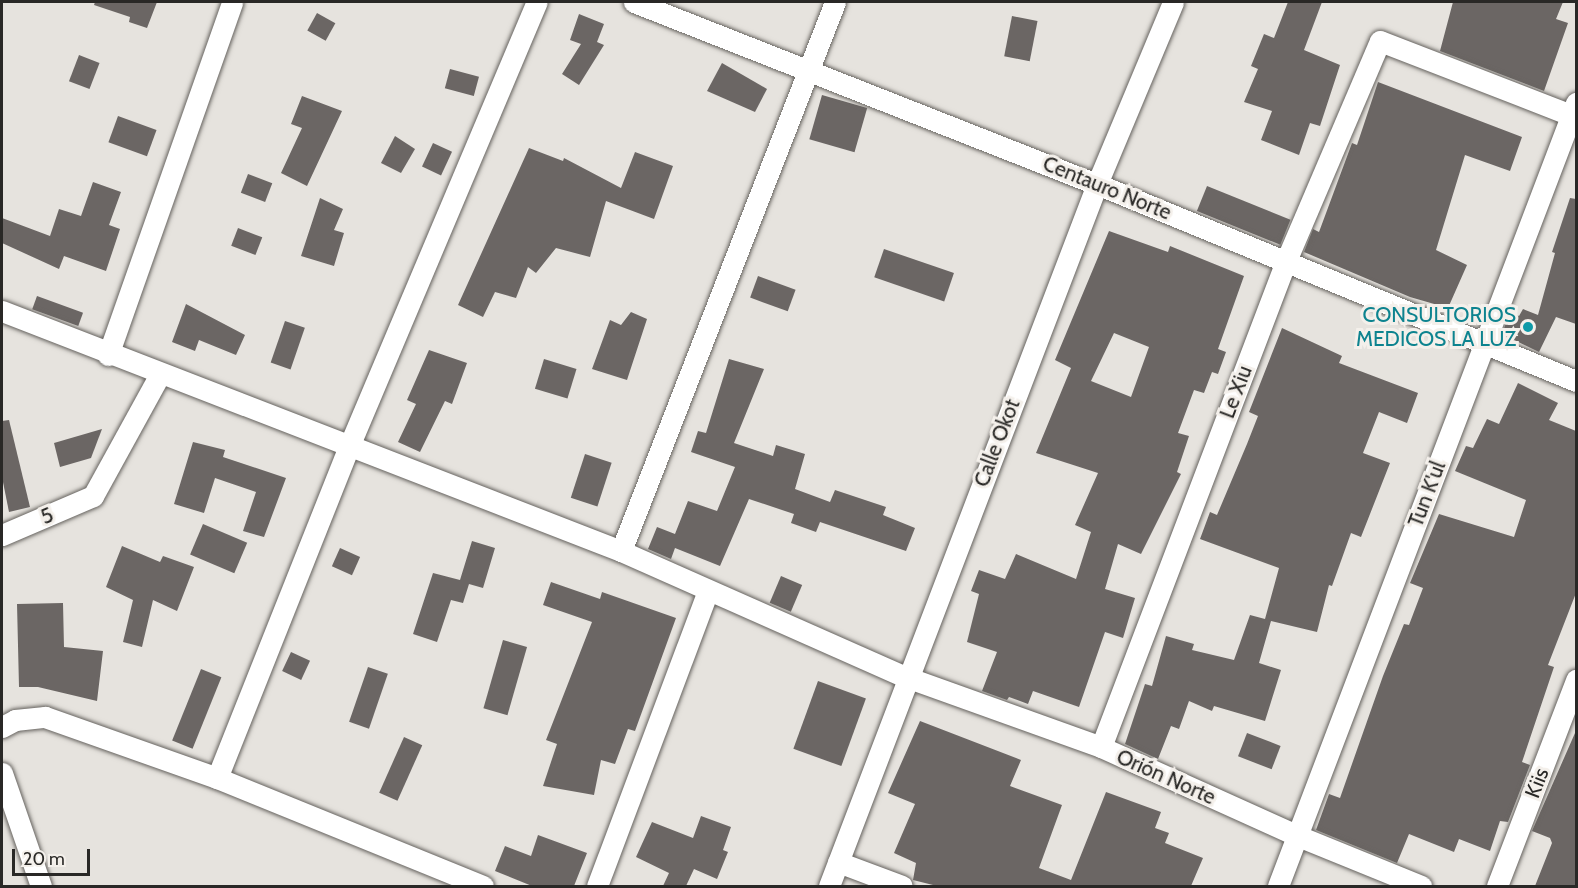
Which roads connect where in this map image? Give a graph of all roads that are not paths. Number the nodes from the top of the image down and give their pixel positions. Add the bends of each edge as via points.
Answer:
1 (232, 2) edge
2 (537, 2) edge
3 (634, 2) edge
4 (835, 2) edge
5 (1173, 2) edge
6 (811, 70) junction
7 (1574, 108) edge
8 (1098, 184) junction
9 (1286, 261) junction
10 (2, 311) edge
11 (1483, 344) junction
12 (108, 355) junction
13 (160, 374) junction
14 (1576, 381) edge
15 (350, 444) junction
16 (2, 535) edge
17 (621, 551) junction
18 (708, 591) junction
19 (906, 677) junction
20 (1576, 680) edge
21 (2, 727) edge
22 (1101, 747) junction
23 (2, 773) edge
24 (217, 778) junction
25 (10, 823) edge
26 (1298, 836) junction
27 (838, 862) junction
28 (41, 886) edge
29 (483, 886) edge
30 (597, 886) edge
31 (829, 886) edge
32 (902, 886) edge
33 (1278, 886) edge
34 (1421, 886) edge
35 (1497, 886) edge

1 - 12 street
2 - 15 street
3 - 6 street, Centauro Norte
4 - 6 street
5 - 8 street, Calle Okot
6 - 8 street, Centauro Norte
6 - 17 street
7 - 9 street, Le Xiu via 1380,41
7 - 11 street, Tun K'ul
8 - 9 street, Centauro Norte
8 - 19 street, Calle Okot
9 - 11 street, Centauro Norte
9 - 22 street, Le Xiu
10 - 12 street, Orión Norte
11 - 14 street, Centauro Norte
11 - 26 street, Tun K'ul
12 - 13 street, Orión Norte
13 - 15 street, Orión Norte
13 - 16 street, 5 via 93,496
15 - 17 street, Orión Norte
15 - 24 street
17 - 18 street, Orión Norte
18 - 19 street, Orión Norte
18 - 30 street
19 - 22 street, Orión Norte
19 - 27 street, Calle Okot
20 - 35 street, Kiis
21 - 24 street via 15,720 45,717
22 - 26 street, Orión Norte
23 - 25 street
24 - 29 street
25 - 28 street
26 - 33 street, Tun K'ul
26 - 34 street, Orión Norte
27 - 31 street, Calle Okot
27 - 32 street

